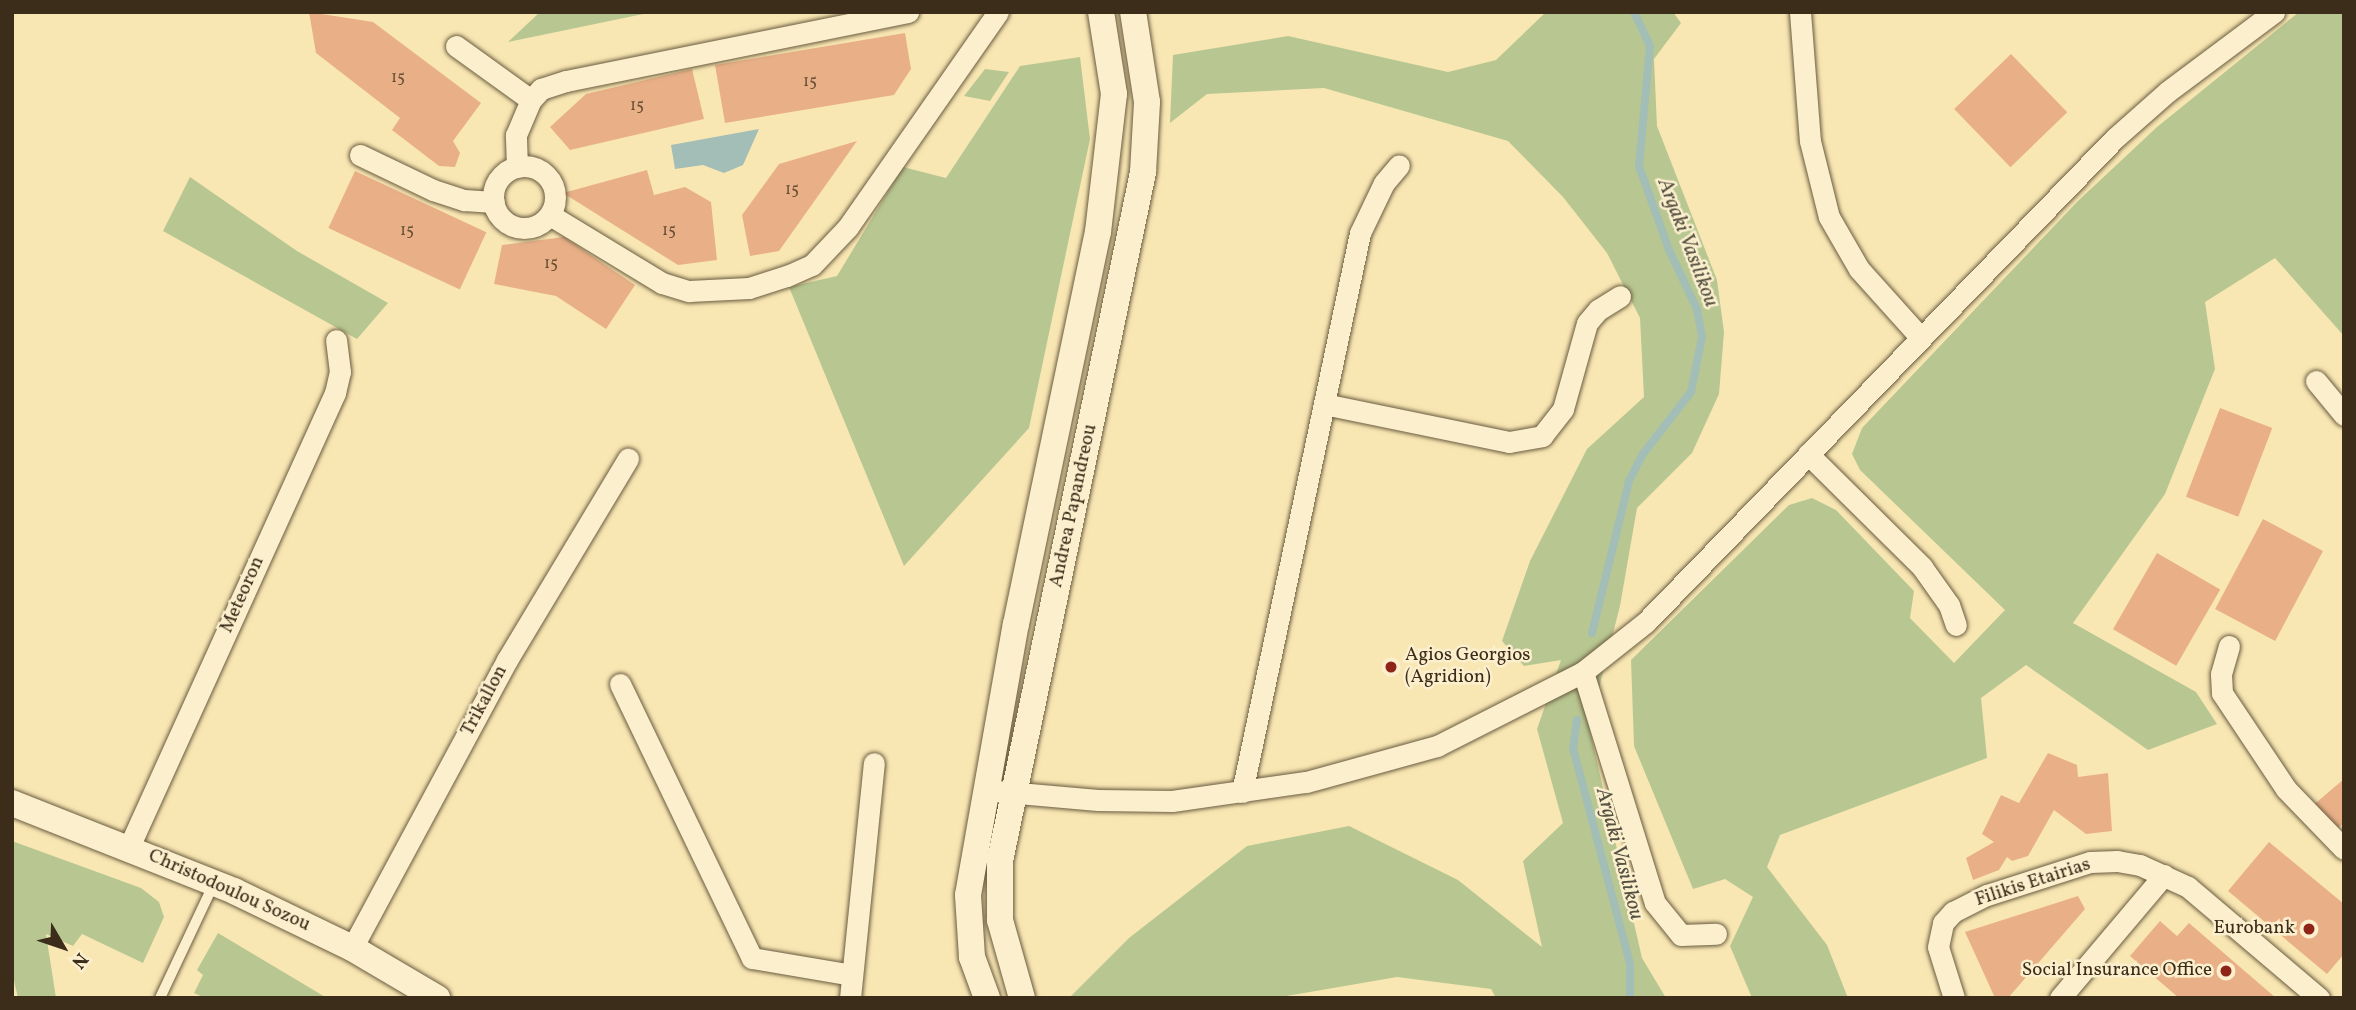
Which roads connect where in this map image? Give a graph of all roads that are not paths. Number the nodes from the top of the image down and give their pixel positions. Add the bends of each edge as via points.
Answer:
1 (908, 12) edge
2 (998, 12) edge
3 (1101, 12) edge
4 (1133, 12) edge
5 (1800, 12) edge
6 (2274, 12) edge
7 (456, 46) dead end
8 (531, 100) junction
9 (360, 155) dead end
10 (1399, 165) dead end
11 (517, 167) junction
12 (494, 202) junction
13 (550, 215) junction
14 (1620, 296) dead end
15 (1920, 337) junction
16 (336, 340) dead end
17 (2316, 380) dead end
18 (1324, 404) junction
19 (2344, 415) edge
20 (1808, 454) junction
21 (628, 459) dead end
22 (1956, 625) dead end
23 (2229, 646) dead end
24 (1583, 672) junction
25 (620, 684) dead end
26 (874, 763) dead end
27 (984, 790) junction
28 (1018, 792) junction
29 (1242, 792) junction
30 (12, 803) edge
31 (129, 847) junction
32 (2344, 849) edge
33 (2164, 874) junction
34 (214, 883) junction
35 (1716, 934) dead end
36 (352, 948) junction
37 (852, 975) junction
38 (160, 998) edge
39 (436, 998) edge
40 (850, 998) edge
41 (987, 998) edge
42 (1022, 998) edge
43 (1954, 998) edge
44 (2060, 998) edge
45 (2319, 998) edge

1 - 8 street via 566,81 541,89
2 - 13 street via 848,227 812,265 788,276 749,288 689,291 662,283
3 - 27 street, Andrea Papandreou via 1114,94 1108,168
4 - 28 street, Andrea Papandreou via 1147,102 1143,172
5 - 15 street via 1810,141 1829,217 1859,269
6 - 15 street via 2143,112
7 - 8 street
8 - 11 street via 516,135
9 - 12 street via 433,190 464,200
10 - 18 street via 1384,183 1360,233
11 - 12 street via 498,180
11 - 13 street via 541,171 552,183 555,199
12 - 13 street via 506,223 522,228 538,225
14 - 18 street via 1604,304 1587,323 1563,409 1542,436 1509,442
15 - 20 street
16 - 31 street, Meteoron via 340,372 335,393
17 - 19 street
18 - 29 street
20 - 22 street via 1922,567 1949,605
20 - 24 street via 1646,622
21 - 36 street, Trikallon via 507,660
23 - 32 street via 2221,674 2222,693 2286,789
24 - 29 street via 1437,746 1366,769
24 - 35 street via 1655,903 1681,935
25 - 37 street via 752,958
26 - 37 street
27 - 28 street
27 - 41 street, Andrea Papandreou via 967,914 972,957
28 - 29 street via 1172,801
28 - 42 street, Andrea Papandreou via 1000,861 998,904 1005,948
30 - 31 street, Christodoulou Sozou
31 - 34 street, Christodoulou Sozou
33 - 43 street, Filikis Etairias via 2117,861 2090,862 1968,903 1953,912 1939,933 1942,967
33 - 44 street
33 - 45 street, Filikis Etairias via 2210,902
34 - 36 street, Christodoulou Sozou
34 - 38 lane
36 - 39 street, Christodoulou Sozou
37 - 40 street

